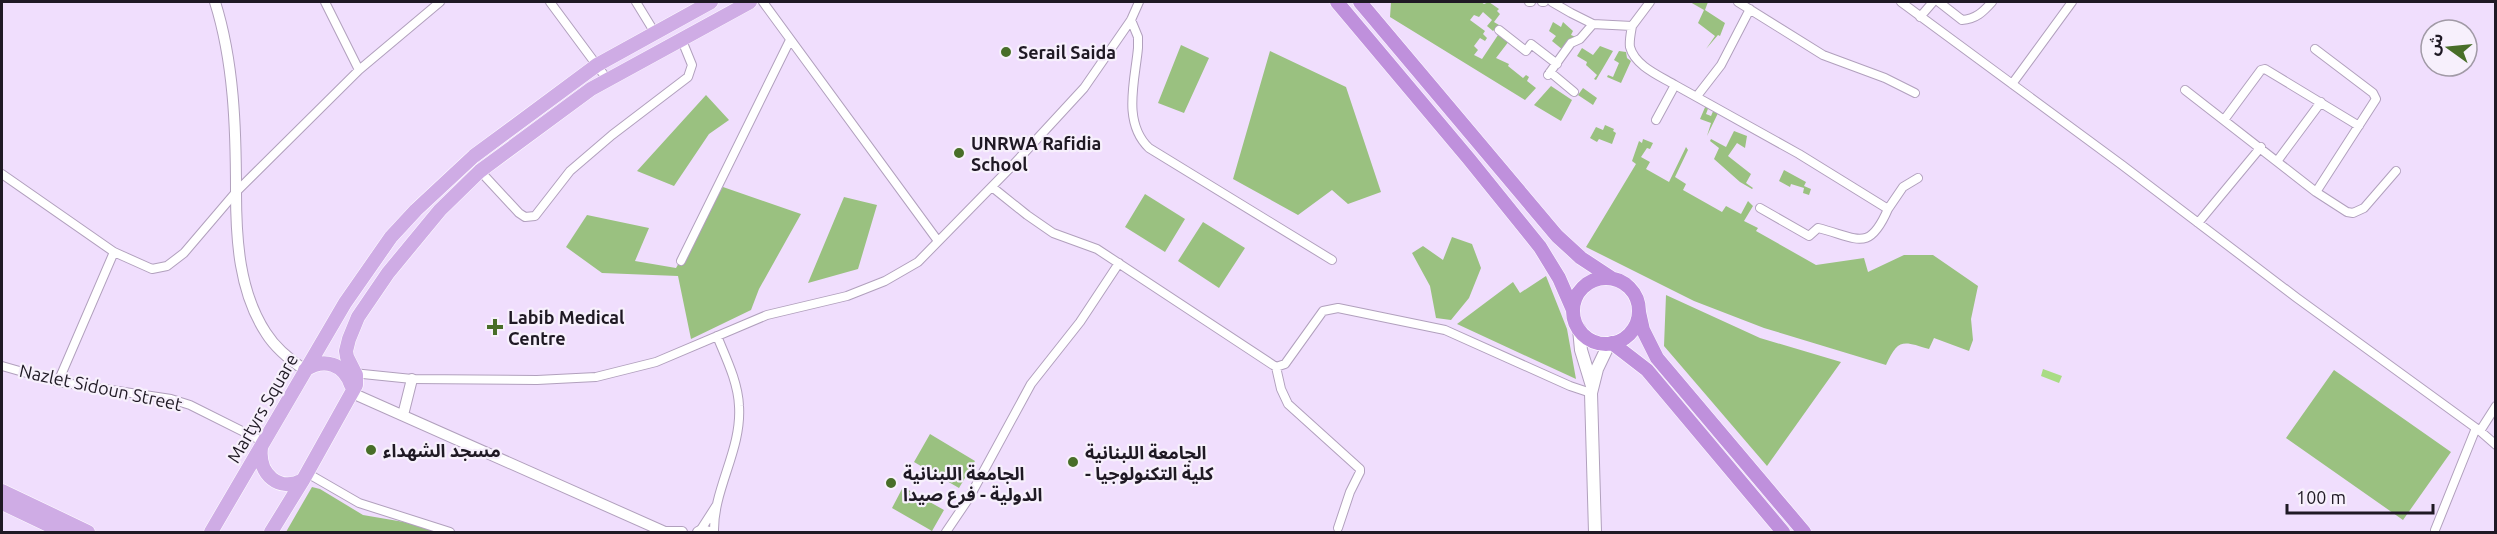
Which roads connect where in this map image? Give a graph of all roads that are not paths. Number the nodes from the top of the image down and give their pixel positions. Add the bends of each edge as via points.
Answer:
1 (215, 2) edge
2 (325, 2) edge
3 (440, 2) edge
4 (550, 2) edge
5 (636, 2) edge
6 (711, 2) edge
7 (750, 2) edge
8 (763, 2) edge
9 (1139, 2) edge
10 (1337, 2) edge
11 (1360, 2) edge
12 (1552, 2) edge
13 (1650, 2) edge
14 (1737, 2) edge
15 (1901, 2) edge
16 (1933, 2) edge
17 (1939, 2) edge
18 (1992, 2) edge
19 (2072, 2) edge
20 (1750, 9) junction
21 (1920, 17) junction
22 (1131, 20) junction
23 (1593, 24) junction
24 (1632, 27) junction
25 (1499, 30) dead end
26 (655, 33) junction
27 (681, 38) junction
28 (790, 40) junction
29 (2314, 49) dead end
30 (1557, 64) junction
31 (597, 65) junction
32 (359, 70) junction
33 (608, 79) junction
34 (2012, 84) junction
35 (1675, 85) junction
36 (2185, 90) dead end
37 (1574, 92) dead end
38 (1915, 93) dead end
39 (1697, 96) junction
40 (2321, 102) junction
41 (1656, 120) dead end
42 (2224, 120) junction
43 (2359, 126) junction
44 (2260, 147) junction
45 (2278, 160) junction
46 (480, 171) junction
47 (2396, 171) dead end
48 (2, 174) edge
49 (1918, 178) dead end
50 (992, 186) junction
51 (236, 192) junction
52 (2316, 192) junction
53 (1760, 208) dead end
54 (1888, 209) junction
55 (2198, 223) junction
56 (938, 241) junction
57 (114, 252) junction
58 (1332, 260) dead end
59 (681, 261) dead end
60 (1119, 263) junction
61 (1613, 279) junction
62 (1573, 310) junction
63 (1639, 312) junction
64 (1579, 329) junction
65 (717, 336) junction
66 (1611, 343) junction
67 (2, 366) edge
68 (1276, 367) junction
69 (305, 370) junction
70 (351, 374) junction
71 (412, 379) junction
72 (58, 382) junction
73 (1591, 389) junction
74 (352, 393) junction
75 (2496, 406) edge
76 (404, 415) junction
77 (2478, 429) junction
78 (263, 445) junction
79 (2496, 445) edge
80 (305, 476) junction
81 (2, 491) edge
82 (2, 503) edge
83 (716, 506) junction
84 (1338, 528) dead end
85 (2435, 530) dead end
86 (63, 532) edge
87 (88, 532) edge
88 (212, 532) edge
89 (271, 532) edge
90 (450, 532) edge
91 (664, 532) edge
92 (682, 532) edge
93 (702, 532) edge
94 (714, 532) edge
95 (946, 532) edge
96 (1594, 532) edge
97 (1783, 532) edge
98 (1804, 532) edge

1 - 51 street via 231,76
2 - 32 street
3 - 32 street
4 - 31 street
5 - 26 street
6 - 26 main road, Martyrs Square
7 - 27 main road
8 - 28 street
9 - 22 street
10 - 62 highway via 1540,247
11 - 61 highway via 1557,236
12 - 23 street
13 - 24 street
14 - 20 street
15 - 21 street
16 - 21 street
17 - 18 street via 1962,20 1972,19
19 - 34 street
20 - 38 street via 1823,54
20 - 39 street via 1720,65
21 - 34 street
22 - 50 street via 1084,88
22 - 58 street via 1138,37 1133,116 1143,142
23 - 24 street
23 - 30 street via 1571,43
24 - 35 street via 1630,47 1637,58
25 - 30 street via 1526,51 1531,44
26 - 31 main road, Martyrs Square
27 - 33 main road
27 - 46 street via 692,65 688,77 570,171 535,216 519,213
28 - 56 street
28 - 59 street
29 - 43 street via 2375,96
30 - 37 street via 1549,74
31 - 33 street
31 - 69 main road, Martyrs Square via 507,130 442,184 392,237 345,303
32 - 51 street
33 - 46 main road
34 - 55 street
35 - 39 street
35 - 41 street
36 - 42 street
39 - 54 street
40 - 42 street via 2265,69
40 - 43 street
40 - 45 street
42 - 44 street
43 - 52 street
44 - 45 street
44 - 55 street
45 - 52 street
46 - 70 main road via 440,210 358,317 346,351
47 - 52 street via 2364,208 2353,213
48 - 57 street
49 - 54 street via 1903,187
50 - 56 street
50 - 60 street via 1053,233 1097,249
51 - 57 street via 184,253 167,266 152,269
51 - 69 street via 240,260 256,313 266,334
53 - 54 street via 1809,236 1818,228 1864,239 1880,229
55 - 77 street
56 - 65 street via 918,262 885,281 847,296 766,315
57 - 72 street
60 - 68 street
60 - 95 street via 1080,322 1031,384 969,498
61 - 62 highway via 1586,285
61 - 63 highway via 1632,291
62 - 64 highway
63 - 66 highway via 1630,333
63 - 98 highway via 1642,330 1658,358
64 - 66 highway via 1594,342
64 - 73 main road
65 - 71 street via 656,362 596,377
65 - 83 street via 740,408 735,442
66 - 73 main road
66 - 97 highway via 1647,370
67 - 72 street, Nazlet Sidoun Street
68 - 73 street via 1285,364 1323,311 1338,308 1445,330 1570,386
68 - 84 street via 1288,404 1360,468
69 - 70 main road via 324,363
69 - 78 main road, Martyrs Square
70 - 71 street
70 - 74 main road via 357,380
71 - 76 street
72 - 78 street, Nazlet Sidoun Street via 171,399 190,405
73 - 96 main road
74 - 76 street
74 - 80 main road
75 - 77 street
76 - 91 street
77 - 79 street
77 - 85 street
78 - 80 main road via 261,465 270,478 294,484
78 - 88 main road, Martyrs Square
80 - 89 main road
80 - 90 street via 359,503
81 - 87 main road
82 - 86 main road
83 - 93 street
83 - 94 street
91 - 92 street

